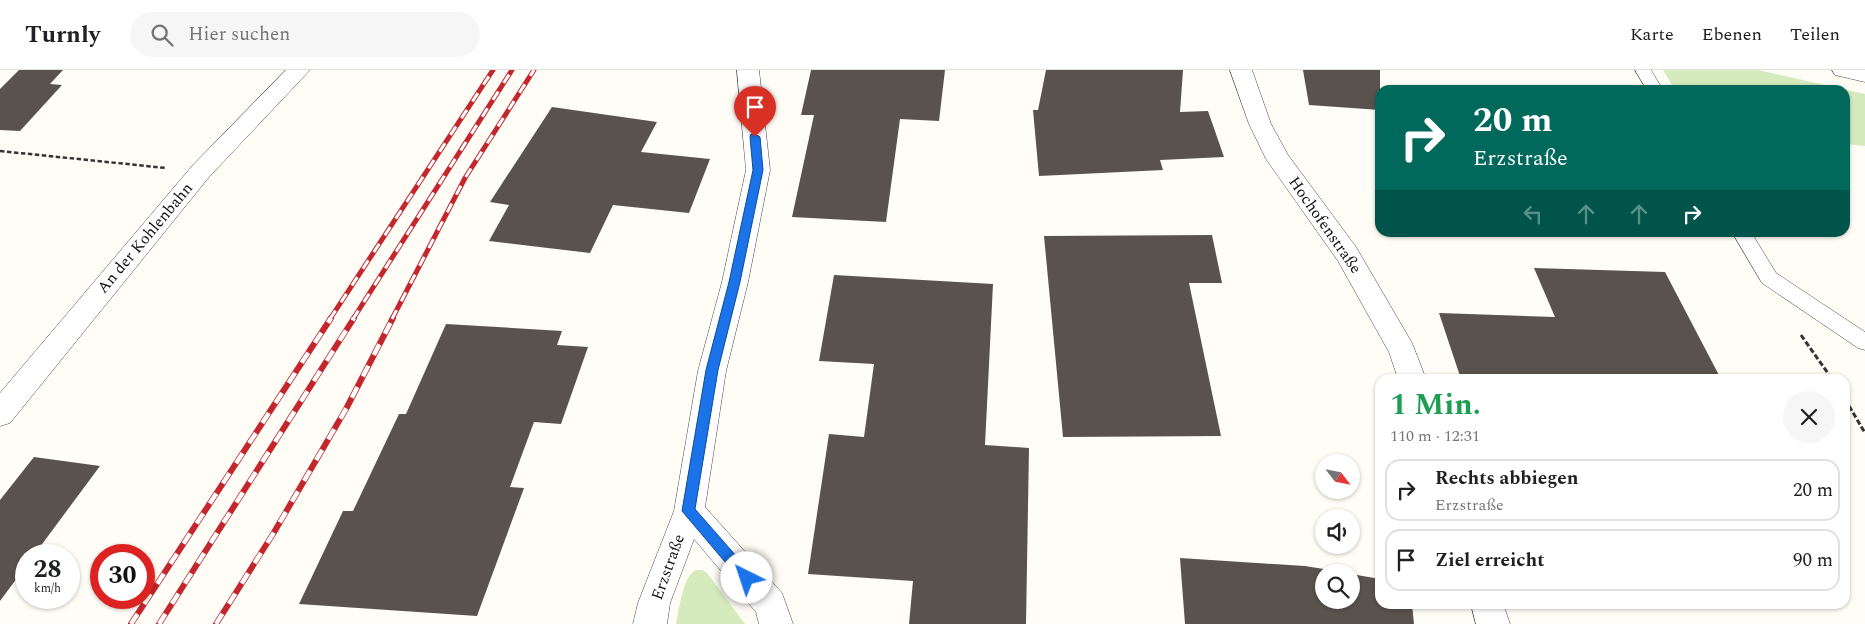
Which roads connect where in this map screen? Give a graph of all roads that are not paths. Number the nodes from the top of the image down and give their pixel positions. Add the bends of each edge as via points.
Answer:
1 (299, 70) edge
2 (748, 70) edge
3 (1242, 70) edge
4 (1643, 70) edge
5 (1842, 70) edge
6 (1865, 75) edge
7 (1653, 85) edge
8 (1745, 237) edge
9 (1865, 342) edge
10 (1410, 374) edge
11 (0, 414) edge
12 (689, 511) junction
13 (1488, 609) edge
14 (650, 624) edge
15 (776, 624) edge
16 (1493, 624) edge

1 - 11 street, An der Kohlenbahn via 202,171
2 - 12 street, Erzstraße via 758,170 735,282 712,370
3 - 10 street, Hochofenstraße via 1260,124 1278,159 1348,254 1402,351
4 - 7 lane
5 - 6 street
8 - 9 lane via 1769,278
12 - 14 street, Erzstraße via 654,603
12 - 15 street, Erzstraße via 770,604
13 - 16 street

